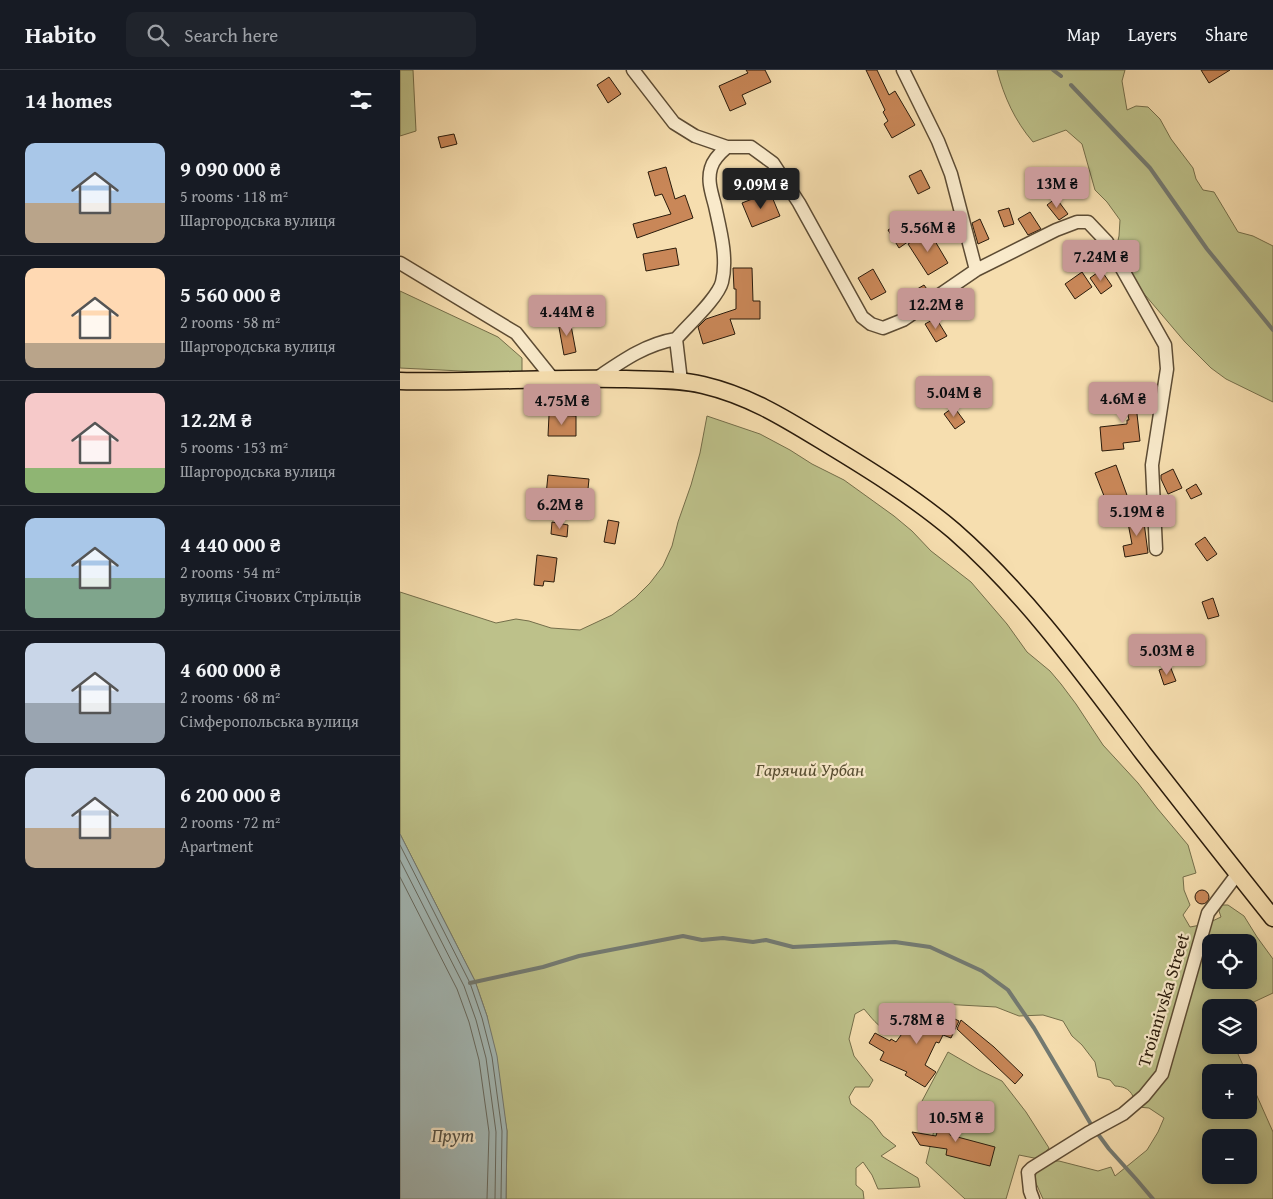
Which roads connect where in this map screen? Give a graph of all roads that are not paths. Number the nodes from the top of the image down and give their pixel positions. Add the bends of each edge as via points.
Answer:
1 (633, 70) edge
2 (903, 70) edge
3 (727, 147) junction
4 (400, 263) edge
5 (976, 270) junction
6 (676, 338) junction
7 (597, 378) junction
8 (553, 379) junction
9 (407, 381) edge
10 (681, 381) junction
11 (1156, 549) dead end
12 (1238, 873) junction
13 (1273, 918) edge
14 (1033, 1199) edge

1 - 3 street via 674,123 695,136
2 - 5 street via 951,174
3 - 5 street via 751,147 773,163 799,202 862,317 871,324 882,328 903,320
3 - 6 street via 717,156 709,181 724,258 722,282 715,296
4 - 8 street via 516,333
5 - 11 street via 1076,222 1088,222 1107,242 1165,345 1167,369 1152,465
6 - 7 street via 632,354
6 - 10 street
7 - 8 main road
7 - 10 main road
8 - 9 main road
10 - 12 main road via 741,396 773,412 908,496 953,530 1033,612
12 - 13 main road
12 - 14 street, Troianivska Street via 1208,913 1162,1074 1123,1114 1028,1172

